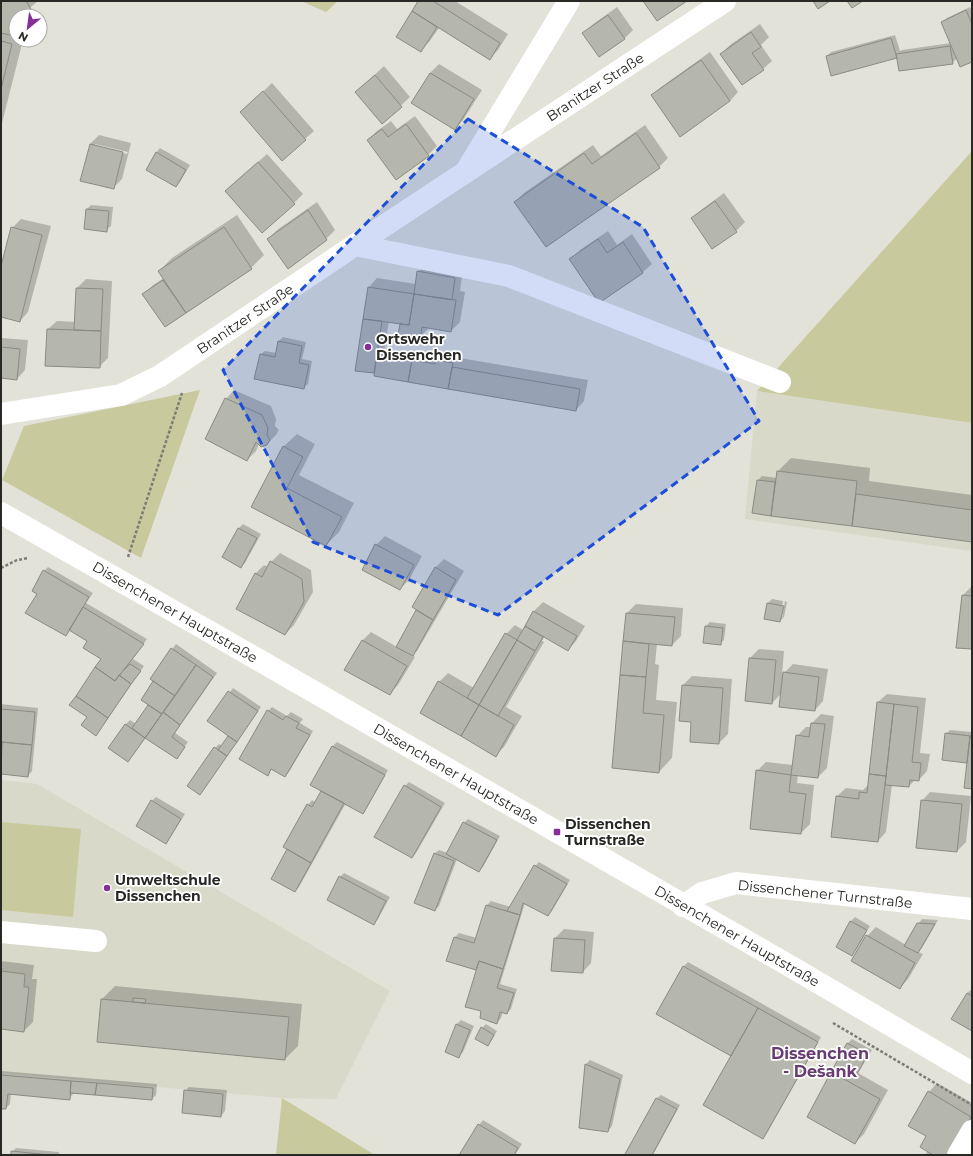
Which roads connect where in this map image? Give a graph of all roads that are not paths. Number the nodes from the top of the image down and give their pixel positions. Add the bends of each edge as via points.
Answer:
1 (569, 1) edge
2 (725, 1) edge
3 (465, 172) junction
4 (355, 245) junction
5 (780, 382) dead end
6 (2, 416) edge
7 (1, 513) edge
8 (683, 906) junction
9 (972, 909) edge
10 (1, 932) edge
11 (96, 940) dead end
12 (972, 1073) edge
13 (972, 1131) edge
14 (958, 1155) edge

1 - 3 street, Branitzer Straße
2 - 3 street, Branitzer Straße
3 - 4 street, Branitzer Straße
4 - 5 street via 509,276
4 - 6 street, Branitzer Straße via 160,376 121,395
7 - 8 street, Dissenchener Hauptstraße
8 - 9 street, Dissenchener Turnstraße via 702,893 736,883
8 - 12 street, Dissenchener Hauptstraße
10 - 11 street
13 - 14 street

